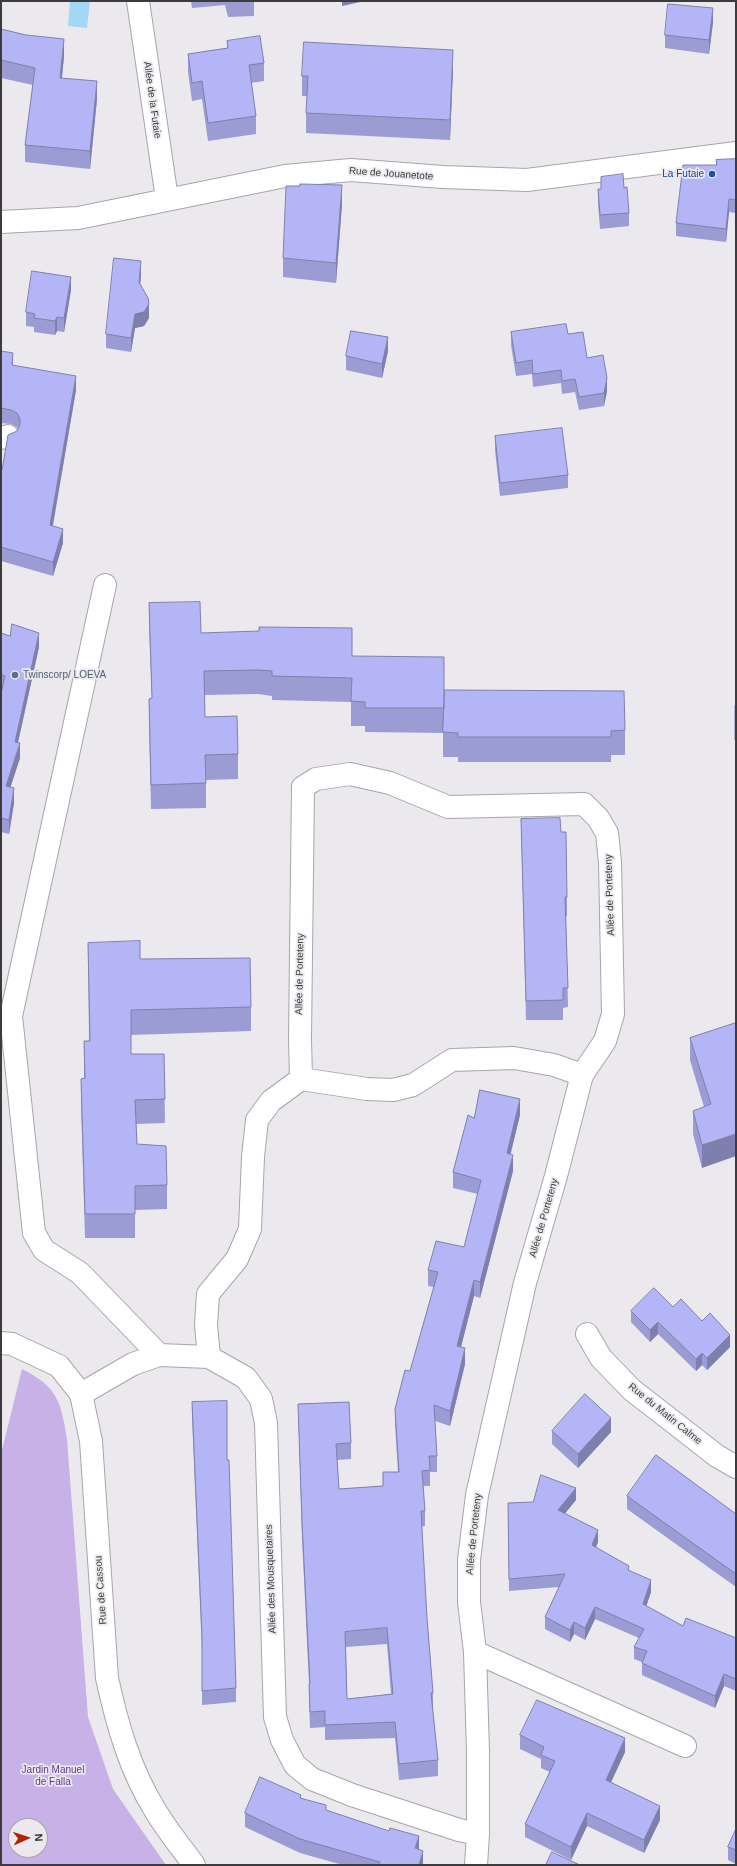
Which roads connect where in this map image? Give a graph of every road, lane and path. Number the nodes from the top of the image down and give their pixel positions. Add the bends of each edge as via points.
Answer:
1 (138, 1) edge
2 (736, 153) edge
3 (167, 200) junction
4 (1, 222) edge
5 (105, 585) dead end
6 (582, 1075) junction
7 (301, 1079) junction
8 (587, 1334) dead end
9 (1, 1343) edge
10 (159, 1355) junction
11 (209, 1357) junction
12 (81, 1394) junction
13 (736, 1467) edge
14 (475, 1652) junction
15 (685, 1746) dead end
16 (478, 1834) junction
17 (194, 1865) edge
18 (476, 1865) edge

1 - 3 street, Allée de la Futaie
2 - 3 street, Rue de Jouanetote via 527,180 351,170 322,172 285,176
3 - 4 street, Rue de Jouanetote via 78,218
5 - 10 street via 11,1016 34,1233 44,1250 80,1273
6 - 7 street via 554,1065 514,1058 452,1060 413,1085 393,1090 367,1089
6 - 7 street, Allée de Porteteny via 604,1041 613,1014 610,862 607,833 598,818 584,804 448,807 390,783 350,774 316,779 303,787
6 - 14 street, Allée de Porteteny via 525,1283 477,1495 469,1560 469,1602
7 - 11 street via 272,1101 257,1120 250,1229 238,1259 208,1294 206,1324
8 - 13 street, Rue du Matin Calme via 601,1358 632,1390 717,1456
9 - 12 street, Rue de Cassou via 12,1344 59,1366
10 - 11 street, Allée des Mousquetaires
10 - 12 street, Allée des Mousquetaires via 133,1364
11 - 16 street, Allée des Mousquetaires via 246,1378 261,1399 266,1423 275,1717 282,1740 295,1765 312,1779 352,1795 458,1830
12 - 17 street, Rue de Cassou via 91,1441 107,1670 114,1707 122,1740 154,1809
14 - 15 street
14 - 16 street, Allée de Porteteny
16 - 18 street, Allée de Porteteny

